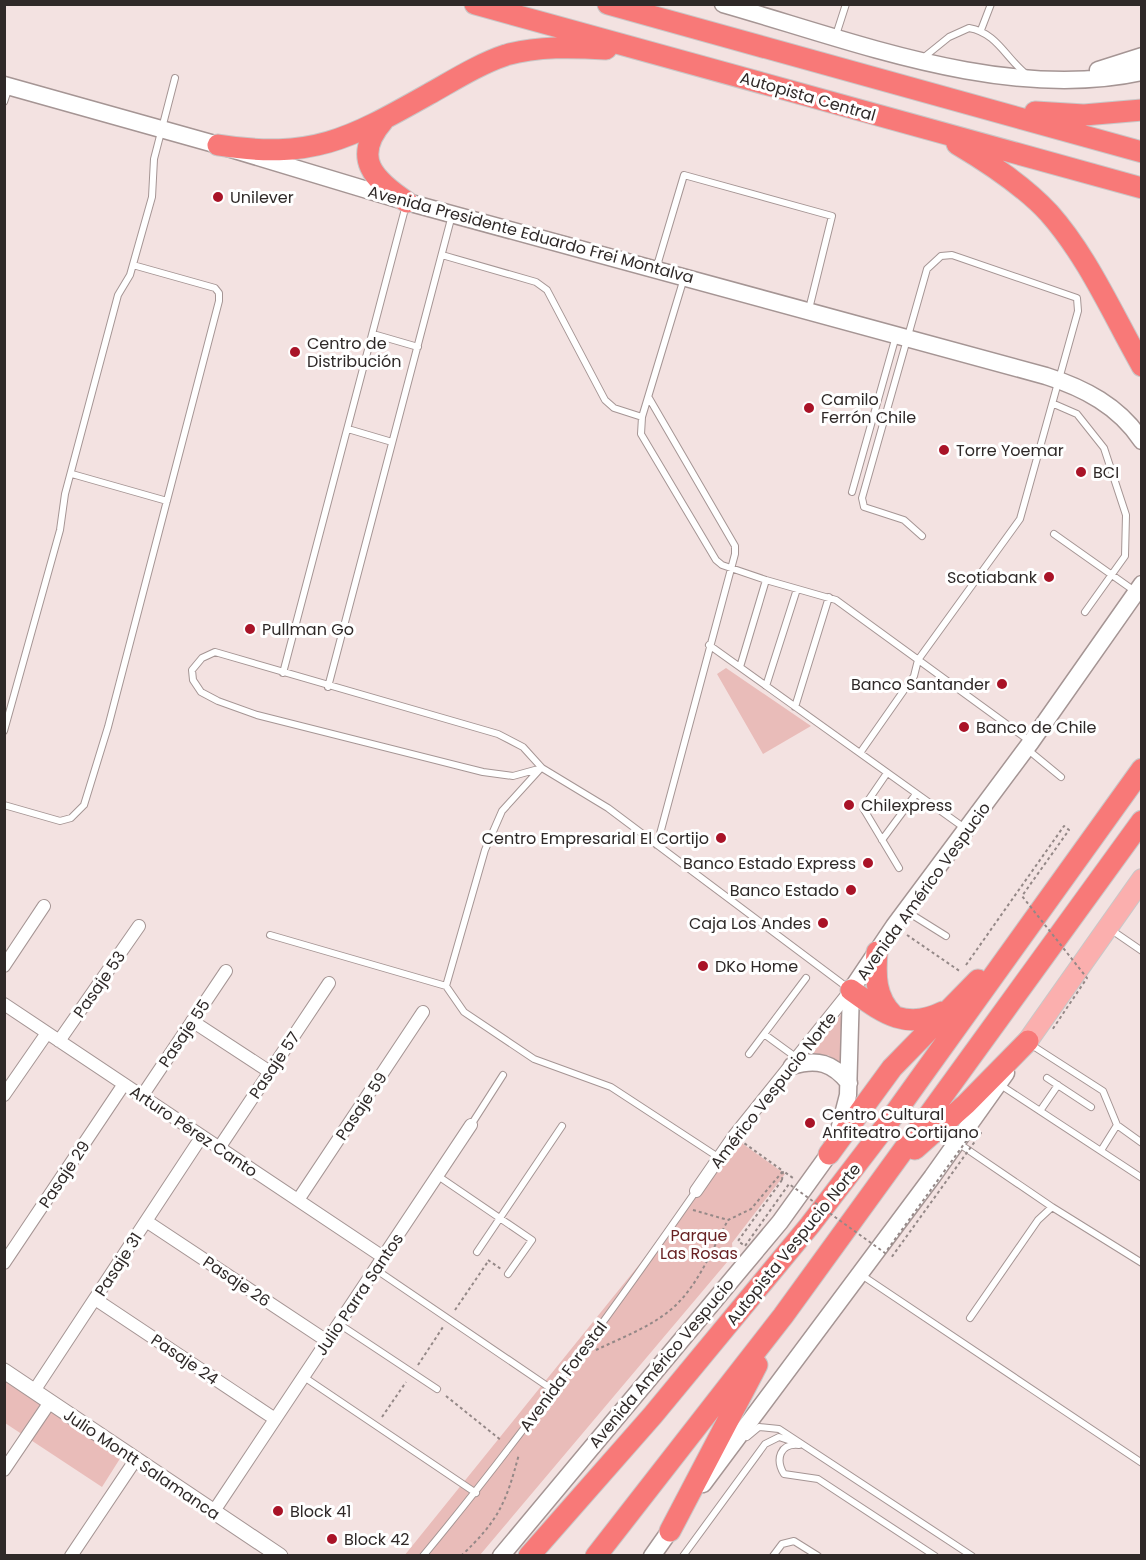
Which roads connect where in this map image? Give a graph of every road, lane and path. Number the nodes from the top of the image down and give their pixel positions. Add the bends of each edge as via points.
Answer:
1 (475, 4) edge
2 (608, 4) edge
3 (723, 4) edge
4 (991, 4) edge
5 (846, 5) edge
6 (981, 30) junction
7 (836, 36) junction
8 (660, 54) junction
9 (1142, 56) edge
10 (920, 59) junction
11 (1142, 72) edge
12 (176, 78) dead end
13 (1032, 79) junction
14 (1053, 79) junction
15 (6, 91) edge
16 (973, 104) junction
17 (1142, 110) edge
18 (386, 119) junction
19 (160, 129) junction
20 (933, 131) junction
21 (218, 145) junction
22 (1142, 152) edge
23 (1060, 166) junction
24 (1142, 188) edge
25 (1142, 201) edge
26 (407, 202) junction
27 (452, 214) junction
28 (442, 255) junction
29 (133, 266) junction
30 (656, 269) junction
31 (685, 276) junction
32 (808, 310) junction
33 (373, 334) junction
34 (901, 336) junction
35 (418, 347) junction
36 (1142, 366) edge
37 (1059, 380) junction
38 (649, 398) junction
39 (1054, 404) junction
40 (642, 417) junction
41 (348, 429) junction
42 (1142, 441) edge
43 (393, 442) junction
44 (72, 474) junction
45 (852, 492) dead end
46 (167, 501) junction
47 (1054, 534) dead end
48 (922, 536) dead end
49 (731, 567) junction
50 (1112, 575) junction
51 (766, 580) junction
52 (797, 589) junction
53 (1139, 589) edge
54 (829, 597) junction
55 (1085, 612) dead end
56 (709, 645) junction
57 (918, 660) junction
58 (740, 667) junction
59 (284, 673) junction
60 (766, 686) junction
61 (328, 687) junction
62 (795, 706) junction
63 (4, 731) edge
64 (1029, 745) junction
65 (860, 753) junction
66 (1142, 764) edge
67 (542, 768) junction
68 (1142, 769) edge
69 (887, 773) junction
70 (1061, 777) dead end
71 (1127, 792) junction
72 (916, 794) junction
73 (4, 805) edge
74 (1142, 821) edge
75 (966, 830) junction
76 (882, 840) junction
77 (657, 844) junction
78 (899, 868) dead end
79 (1142, 879) edge
80 (1142, 895) edge
81 (44, 906) dead end
82 (906, 911) junction
83 (1034, 920) junction
84 (894, 926) junction
85 (139, 927) dead end
86 (1107, 928) junction
87 (270, 935) dead end
88 (946, 936) dead end
89 (1142, 951) edge
90 (877, 952) junction
91 (4, 966) edge
92 (226, 971) dead end
93 (806, 978) dead end
94 (329, 983) dead end
95 (446, 986) junction
96 (851, 990) junction
97 (4, 1004) edge
98 (949, 1009) junction
99 (423, 1012) dead end
100 (896, 1017) junction
101 (192, 1021) junction
102 (1052, 1030) dead end
103 (47, 1033) junction
104 (764, 1034) junction
105 (59, 1041) junction
106 (1028, 1041) junction
107 (748, 1054) dead end
108 (794, 1062) junction
109 (270, 1072) junction
110 (503, 1075) dead end
111 (1047, 1078) dead end
112 (849, 1083) junction
113 (124, 1084) junction
114 (998, 1084) junction
115 (1058, 1085) junction
116 (4, 1095) edge
117 (142, 1096) junction
118 (1091, 1107) dead end
119 (1040, 1111) junction
120 (471, 1125) joint
121 (1117, 1125) junction
122 (562, 1126) dead end
123 (202, 1136) junction
124 (734, 1136) junction
125 (957, 1143) junction
126 (1142, 1143) edge
127 (219, 1148) junction
128 (1102, 1149) junction
129 (829, 1154) junction
130 (718, 1157) junction
131 (438, 1176) junction
132 (884, 1178) junction
133 (1142, 1178) edge
134 (782, 1180) dead end
135 (696, 1191) joint
136 (298, 1200) junction
137 (685, 1207) junction
138 (1052, 1207) junction
139 (500, 1218) junction
140 (728, 1220) junction
141 (146, 1221) junction
142 (477, 1252) joint
143 (383, 1257) junction
144 (891, 1258) dead end
145 (489, 1260) junction
146 (4, 1263) edge
147 (1142, 1263) edge
148 (375, 1269) junction
149 (508, 1274) joint
150 (860, 1274) junction
151 (95, 1299) junction
152 (783, 1316) junction
153 (970, 1318) dead end
154 (449, 1319) junction
155 (339, 1324) junction
156 (327, 1341) junction
157 (582, 1354) junction
158 (4, 1371) edge
159 (412, 1373) junction
160 (304, 1377) junction
161 (437, 1389) dead end
162 (553, 1390) junction
163 (34, 1391) junction
164 (50, 1402) junction
165 (275, 1419) junction
166 (376, 1426) junction
167 (803, 1445) junction
168 (136, 1459) junction
169 (1142, 1463) edge
170 (716, 1467) junction
171 (4, 1470) edge
172 (476, 1493) junction
173 (214, 1511) junction
174 (670, 1532) junction
175 (71, 1556) edge
176 (280, 1556) edge
177 (423, 1556) edge
178 (501, 1556) edge
179 (529, 1556) edge
180 (596, 1556) edge
181 (652, 1556) edge
182 (683, 1556) edge
183 (773, 1556) edge
184 (818, 1556) edge
185 (935, 1556) edge
186 (972, 1556) edge

1 - 8 highway, Autopista Central
2 - 16 highway
3 - 7 main road
4 - 6 lane
5 - 7 lane
6 - 10 lane via 959,31
6 - 13 lane
7 - 10 main road
8 - 18 highway via 589,48 526,51 475,69
8 - 20 highway, Autopista Central
9 - 14 main road
10 - 13 main road via 980,74
11 - 14 main road
12 - 19 lane
13 - 14 main road
15 - 19 main road, Avenida Presidente Eduardo Frei Montalva
16 - 17 highway via 1084,115
16 - 22 highway
18 - 21 highway via 308,148 267,151
18 - 26 highway via 369,142 369,165 382,184
19 - 21 main road, Avenida Presidente Eduardo Frei Montalva
19 - 29 lane via 152,197
20 - 23 highway, Autopista Central
20 - 36 highway via 985,162 1047,212 1082,259
21 - 26 main road, Avenida Presidente Eduardo Frei Montalva
23 - 24 highway, Autopista Central
23 - 25 highway
26 - 27 main road, Avenida Presidente Eduardo Frei Montalva
26 - 33 lane
27 - 28 lane
27 - 30 main road, Avenida Presidente Eduardo Frei Montalva
28 - 35 lane
28 - 40 lane via 536,282 547,290 605,400 614,408
29 - 44 lane via 118,295
29 - 46 lane via 207,285 219,293
30 - 31 main road, Avenida Presidente Eduardo Frei Montalva
30 - 32 lane via 684,175 832,216
31 - 32 main road, Avenida Presidente Eduardo Frei Montalva
31 - 38 lane
32 - 34 main road, Avenida Presidente Eduardo Frei Montalva
33 - 35 lane
33 - 41 lane
34 - 37 main road, Avenida Presidente Eduardo Frei Montalva
34 - 37 lane via 927,269 941,256 952,255 1077,298 1078,311
34 - 45 lane
34 - 48 lane via 905,350 862,498 864,507 904,520
35 - 43 lane
37 - 39 lane
37 - 42 main road via 1105,403
38 - 40 lane
38 - 49 lane via 735,546
39 - 50 lane via 1077,414 1109,458 1126,516 1125,556
39 - 57 lane via 1020,519
40 - 49 lane via 641,434 647,446 716,560
41 - 43 lane
41 - 59 lane
43 - 61 lane
44 - 46 lane
44 - 63 lane
46 - 73 lane via 84,805 71,818 60,821
47 - 50 lane
49 - 51 lane
49 - 56 lane
50 - 53 lane
50 - 55 lane
51 - 52 lane
51 - 58 lane
52 - 54 lane
52 - 60 lane
53 - 64 main road, Avenida Américo Vespucio
54 - 57 lane
54 - 62 lane
56 - 58 lane
56 - 77 lane
57 - 64 lane
57 - 65 lane via 914,676
58 - 60 lane
59 - 61 lane
59 - 67 lane via 215,652 202,658 192,670 201,692 257,716 483,772 513,776
60 - 62 lane
61 - 67 lane via 498,734 523,747
62 - 65 lane
64 - 70 lane
64 - 75 main road, Avenida Américo Vespucio
65 - 69 lane
66 - 71 highway
67 - 77 lane via 608,808
67 - 95 lane via 502,811 485,850
68 - 71 highway, Autopista Vespucio Norte
69 - 72 lane
69 - 76 lane via 863,808
71 - 83 highway, Autopista Vespucio Norte
72 - 75 lane
72 - 76 lane
74 - 132 highway, Autopista Vespucio Norte
75 - 82 main road, Avenida Américo Vespucio
76 - 78 lane
77 - 96 lane
79 - 86 main road
80 - 86 main road
81 - 91 street
82 - 84 main road, Avenida Américo Vespucio
82 - 88 lane
83 - 98 highway
83 - 179 highway, Autopista Vespucio Norte via 797,1242 654,1415
84 - 90 main road, Avenida Américo Vespucio
84 - 102 path, bridge via 961,972 1064,826 1069,830 1022,896 1087,978
85 - 105 street, Pasaje 53
86 - 89 lane
86 - 106 main road
87 - 95 lane
90 - 96 main road, Avenida Américo Vespucio
90 - 100 highway via 879,993
92 - 101 street, Pasaje 55
93 - 104 lane
94 - 109 street, Pasaje 57
95 - 130 lane via 464,1012 534,1059 611,1087
96 - 100 highway
96 - 108 street, Américo Vespucio Norte
96 - 112 main road, Avenida Américo Vespucio
97 - 103 street, Arturo Pérez Canto
98 - 100 highway via 918,1021
98 - 129 highway via 892,1068
99 - 136 street, Pasaje 59
101 - 109 street
101 - 117 street, Pasaje 55
103 - 105 street, Arturo Pérez Canto
103 - 116 street
104 - 107 lane
104 - 108 lane
105 - 113 street, Arturo Pérez Canto
106 - 114 main road
106 - 121 lane via 1103,1091
106 - 132 highway
108 - 112 main road via 823,1062 837,1069
108 - 124 street, Américo Vespucio Norte
109 - 127 street, Pasaje 57
110 - 120 lane, Julio Parra Santos
111 - 115 lane
112 - 129 main road, Avenida Américo Vespucio via 842,1124
113 - 117 street, Arturo Pérez Canto
113 - 146 street, Pasaje 29
114 - 119 lane
114 - 125 main road
115 - 118 lane
115 - 119 lane
117 - 123 street, Arturo Pérez Canto
119 - 128 lane
120 - 131 street, Julio Parra Santos
121 - 126 lane
121 - 128 lane
122 - 139 lane
123 - 127 street, Arturo Pérez Canto
123 - 141 street, Pasaje 31
124 - 130 street, Américo Vespucio Norte
124 - 140 path via 783,1171 750,1209
125 - 138 lane
125 - 150 main road
127 - 136 street, Arturo Pérez Canto
128 - 133 lane
129 - 178 main road, Avenida Américo Vespucio via 780,1222
130 - 135 street, Américo Vespucio Norte
131 - 139 lane
131 - 143 street, Julio Parra Santos
132 - 152 highway, Autopista Vespucio Norte
134 - 144 path, bridge via 738,1241 745,1246 789,1184 885,1253 975,1129 981,1133
135 - 137 lane, Avenida Forestal
136 - 143 street, Arturo Pérez Canto
137 - 140 path
137 - 157 lane, Avenida Forestal
138 - 147 lane
138 - 153 lane via 1038,1220
139 - 142 lane
139 - 149 lane via 532,1240
140 - 157 path via 693,1286 676,1305 644,1326
141 - 151 street, Pasaje 31
141 - 156 street, Pasaje 26
142 - 145 path
143 - 148 street, Julio Parra Santos
145 - 149 path
145 - 154 path
148 - 154 lane
148 - 155 street, Julio Parra Santos
150 - 169 lane
150 - 170 main road
151 - 163 street, Pasaje 31
151 - 165 street, Pasaje 24
152 - 174 highway
152 - 180 highway, Autopista Vespucio Norte
154 - 159 path
154 - 162 lane
155 - 156 street, Julio Parra Santos
155 - 159 lane
156 - 160 street, Julio Parra Santos
157 - 162 lane, Avenida Forestal
158 - 163 street, Julio Montt Salamanca
159 - 161 lane
159 - 166 path
160 - 165 street, Julio Parra Santos
160 - 166 lane
162 - 172 lane, Avenida Forestal
163 - 164 street, Julio Montt Salamanca
164 - 168 street, Julio Montt Salamanca
164 - 171 street
165 - 173 street, Julio Parra Santos
166 - 172 lane
167 - 170 lane via 779,1430 759,1427
167 - 182 lane via 779,1437 765,1444
167 - 185 lane via 790,1444 783,1449 779,1465 784,1474 818,1479
167 - 186 lane
168 - 173 street, Julio Montt Salamanca
168 - 175 street
170 - 174 main road
172 - 177 lane, Avenida Forestal
173 - 176 street, Julio Montt Salamanca
174 - 181 main road
183 - 184 lane via 782,1544 794,1541

